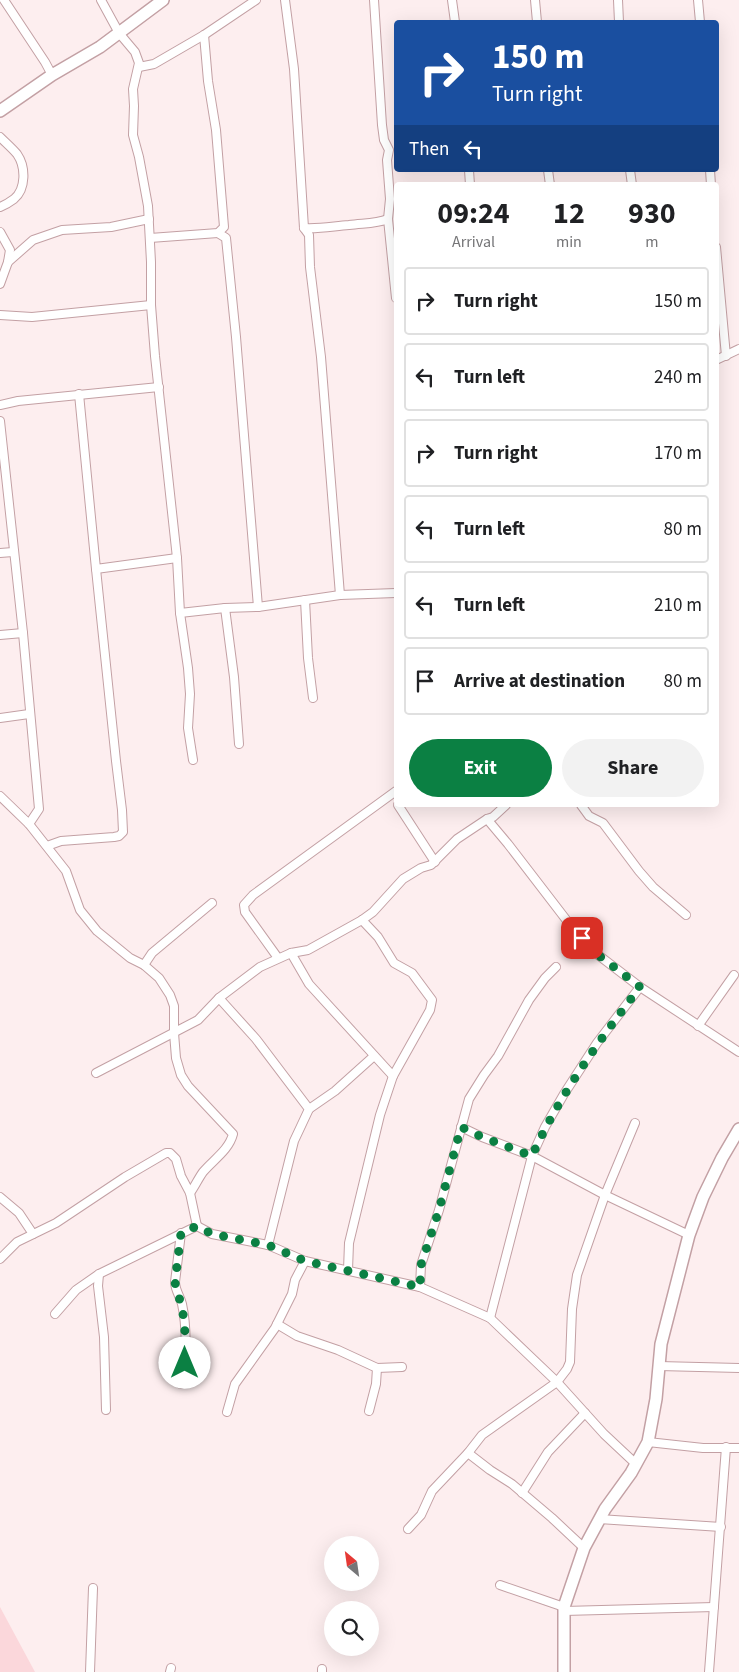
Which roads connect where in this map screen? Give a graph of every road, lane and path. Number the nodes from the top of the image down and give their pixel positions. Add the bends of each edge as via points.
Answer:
1 (4, 0) edge
2 (102, 0) edge
3 (163, 0) edge
4 (256, 0) edge
5 (286, 0) edge
6 (374, 0) edge
7 (452, 0) edge
8 (535, 0) edge
9 (618, 0) edge
10 (698, 0) edge
11 (455, 20) edge
12 (537, 20) edge
13 (619, 20) edge
14 (700, 20) edge
15 (119, 33) junction
16 (204, 35) junction
17 (139, 66) junction
18 (52, 75) junction
19 (0, 111) edge
20 (0, 137) edge
21 (393, 148) edge
22 (0, 207) edge
23 (149, 219) junction
24 (388, 219) junction
25 (224, 227) junction
26 (304, 228) junction
27 (0, 232) edge
28 (218, 233) junction
29 (150, 238) junction
30 (226, 238) junction
31 (8, 262) junction
32 (394, 278) edge
33 (0, 284) edge
34 (719, 298) edge
35 (151, 305) junction
36 (0, 315) edge
37 (739, 349) edge
38 (726, 356) junction
39 (719, 359) edge
40 (158, 387) junction
41 (79, 394) junction
42 (0, 405) edge
43 (0, 421) edge
44 (13, 552) junction
45 (0, 553) edge
46 (177, 558) junction
47 (96, 569) junction
48 (394, 593) edge
49 (340, 595) junction
50 (305, 600) junction
51 (258, 607) junction
52 (224, 608) junction
53 (180, 613) junction
54 (23, 633) junction
55 (0, 635) edge
56 (313, 698) dead end
57 (29, 714) junction
58 (0, 718) edge
59 (239, 744) dead end
60 (193, 760) dead end
61 (0, 796) edge
62 (394, 797) edge
63 (399, 807) edge
64 (504, 807) edge
65 (582, 807) edge
66 (487, 819) junction
67 (29, 824) junction
68 (47, 846) junction
69 (435, 862) junction
70 (212, 903) dead end
71 (686, 915) dead end
72 (362, 920) junction
73 (291, 953) junction
74 (278, 958) junction
75 (144, 965) junction
76 (556, 967) dead end
77 (734, 975) dead end
78 (640, 987) junction
79 (219, 998) junction
80 (698, 1026) junction
81 (174, 1033) junction
82 (739, 1052) edge
83 (374, 1056) junction
84 (96, 1073) dead end
85 (393, 1076) junction
86 (309, 1109) junction
87 (635, 1123) dead end
88 (461, 1127) junction
89 (739, 1129) edge
90 (532, 1156) junction
91 (190, 1193) junction
92 (605, 1195) junction
93 (0, 1197) edge
94 (197, 1226) junction
95 (181, 1233) junction
96 (33, 1234) junction
97 (689, 1235) junction
98 (268, 1245) junction
99 (0, 1259) edge
100 (305, 1261) junction
101 (348, 1270) junction
102 (99, 1274) junction
103 (420, 1287) junction
104 (55, 1314) dead end
105 (490, 1318) junction
106 (277, 1324) junction
107 (659, 1366) junction
108 (402, 1367) dead end
109 (377, 1368) junction
110 (739, 1368) edge
111 (557, 1382) junction
112 (181, 1384) dead end
113 (106, 1410) dead end
114 (369, 1411) dead end
115 (227, 1412) dead end
116 (585, 1412) junction
117 (648, 1442) junction
118 (726, 1447) junction
119 (739, 1448) edge
120 (468, 1452) junction
121 (636, 1464) junction
122 (522, 1493) junction
123 (599, 1519) junction
124 (721, 1528) junction
125 (408, 1529) dead end
126 (584, 1548) junction
127 (500, 1585) dead end
128 (94, 1588) dead end
129 (714, 1607) junction
130 (564, 1609) junction
131 (90, 1672) edge
132 (564, 1672) edge
133 (709, 1672) edge

1 - 18 street
2 - 15 street
3 - 15 street
4 - 16 street
5 - 26 street via 294,69
6 - 21 street via 382,125 384,140
7 - 11 street
8 - 12 street
9 - 13 street
10 - 14 street
15 - 17 street via 135,52
15 - 18 street
16 - 17 street via 154,64
16 - 25 street
17 - 23 street via 133,83 134,135
18 - 19 street
20 - 22 street via 17,154 23,164 24,175 19,193
21 - 24 street via 387,160
23 - 29 street
23 - 31 street via 111,227 62,230 33,240
24 - 26 street via 366,225
24 - 32 street
25 - 28 street
25 - 30 street
26 - 49 street via 309,235 321,357
27 - 31 street via 10,250
28 - 29 street
28 - 30 street
29 - 35 street
30 - 51 street
31 - 33 street
34 - 38 street
35 - 36 street via 32,317
35 - 40 street
37 - 38 street
38 - 39 street
40 - 41 street
40 - 46 street
41 - 42 street
41 - 47 street
43 - 44 street
44 - 45 street
44 - 54 street
46 - 47 street
46 - 53 street
47 - 68 street via 123,832 119,836 62,841
48 - 49 street
49 - 50 street
50 - 51 street
50 - 56 street
51 - 52 street
52 - 53 street
52 - 59 street
53 - 60 street via 188,668 188,728
54 - 55 street
54 - 57 street
57 - 58 street
57 - 67 street via 39,809
61 - 67 street
62 - 74 street via 336,834 244,905 245,912
63 - 69 street
64 - 66 street
65 - 71 street via 589,816 603,823 653,887
66 - 69 street via 450,844
66 - 78 street via 593,951
67 - 68 street
68 - 75 street via 66,870 80,910 96,930 130,958
69 - 72 street via 403,879
70 - 75 street via 152,953
72 - 73 street via 308,950
72 - 85 street via 378,937 394,963 412,973 432,1000 430,1010
73 - 74 street
73 - 83 street via 309,984
74 - 79 street via 260,967
75 - 81 street via 170,994 174,1006
76 - 88 street via 529,1000 498,1056 472,1093
77 - 80 street
78 - 80 street
78 - 90 street via 597,1043 564,1094
79 - 81 street via 198,1020
79 - 86 street via 256,1039
80 - 82 street
81 - 84 street
81 - 91 street via 176,1058 188,1086 233,1134 222,1154 203,1173
83 - 85 street
83 - 86 street via 335,1092
85 - 101 street via 355,1213
86 - 98 street via 292,1147
87 - 92 street
88 - 90 street
88 - 103 street via 421,1265
89 - 97 street via 703,1197
90 - 92 street
90 - 105 street
91 - 94 street
91 - 96 street via 176,1159 166,1153 56,1223
92 - 97 street
92 - 111 street via 575,1283 570,1362
93 - 96 street via 19,1213
94 - 95 street
94 - 98 street via 212,1234
95 - 102 street
95 - 112 street via 175,1282 182,1304 186,1342
96 - 99 street via 17,1242
97 - 107 street via 669,1310
98 - 100 street
100 - 101 street
100 - 106 street
101 - 103 street
102 - 104 street via 76,1290
102 - 113 street
103 - 105 street
105 - 111 street
106 - 109 street via 297,1336
106 - 115 street via 235,1384
107 - 110 street
107 - 117 street
108 - 109 street
109 - 114 street
111 - 116 street
111 - 120 street via 482,1435
116 - 121 street
116 - 122 street via 548,1452
117 - 118 street
117 - 121 street
118 - 119 street
118 - 124 street
120 - 122 street
120 - 125 street via 432,1491 421,1515
121 - 123 street
122 - 126 street
123 - 124 street
123 - 126 street
124 - 129 street
126 - 130 street
127 - 130 street
128 - 131 street
129 - 130 street
129 - 133 street
130 - 132 street

